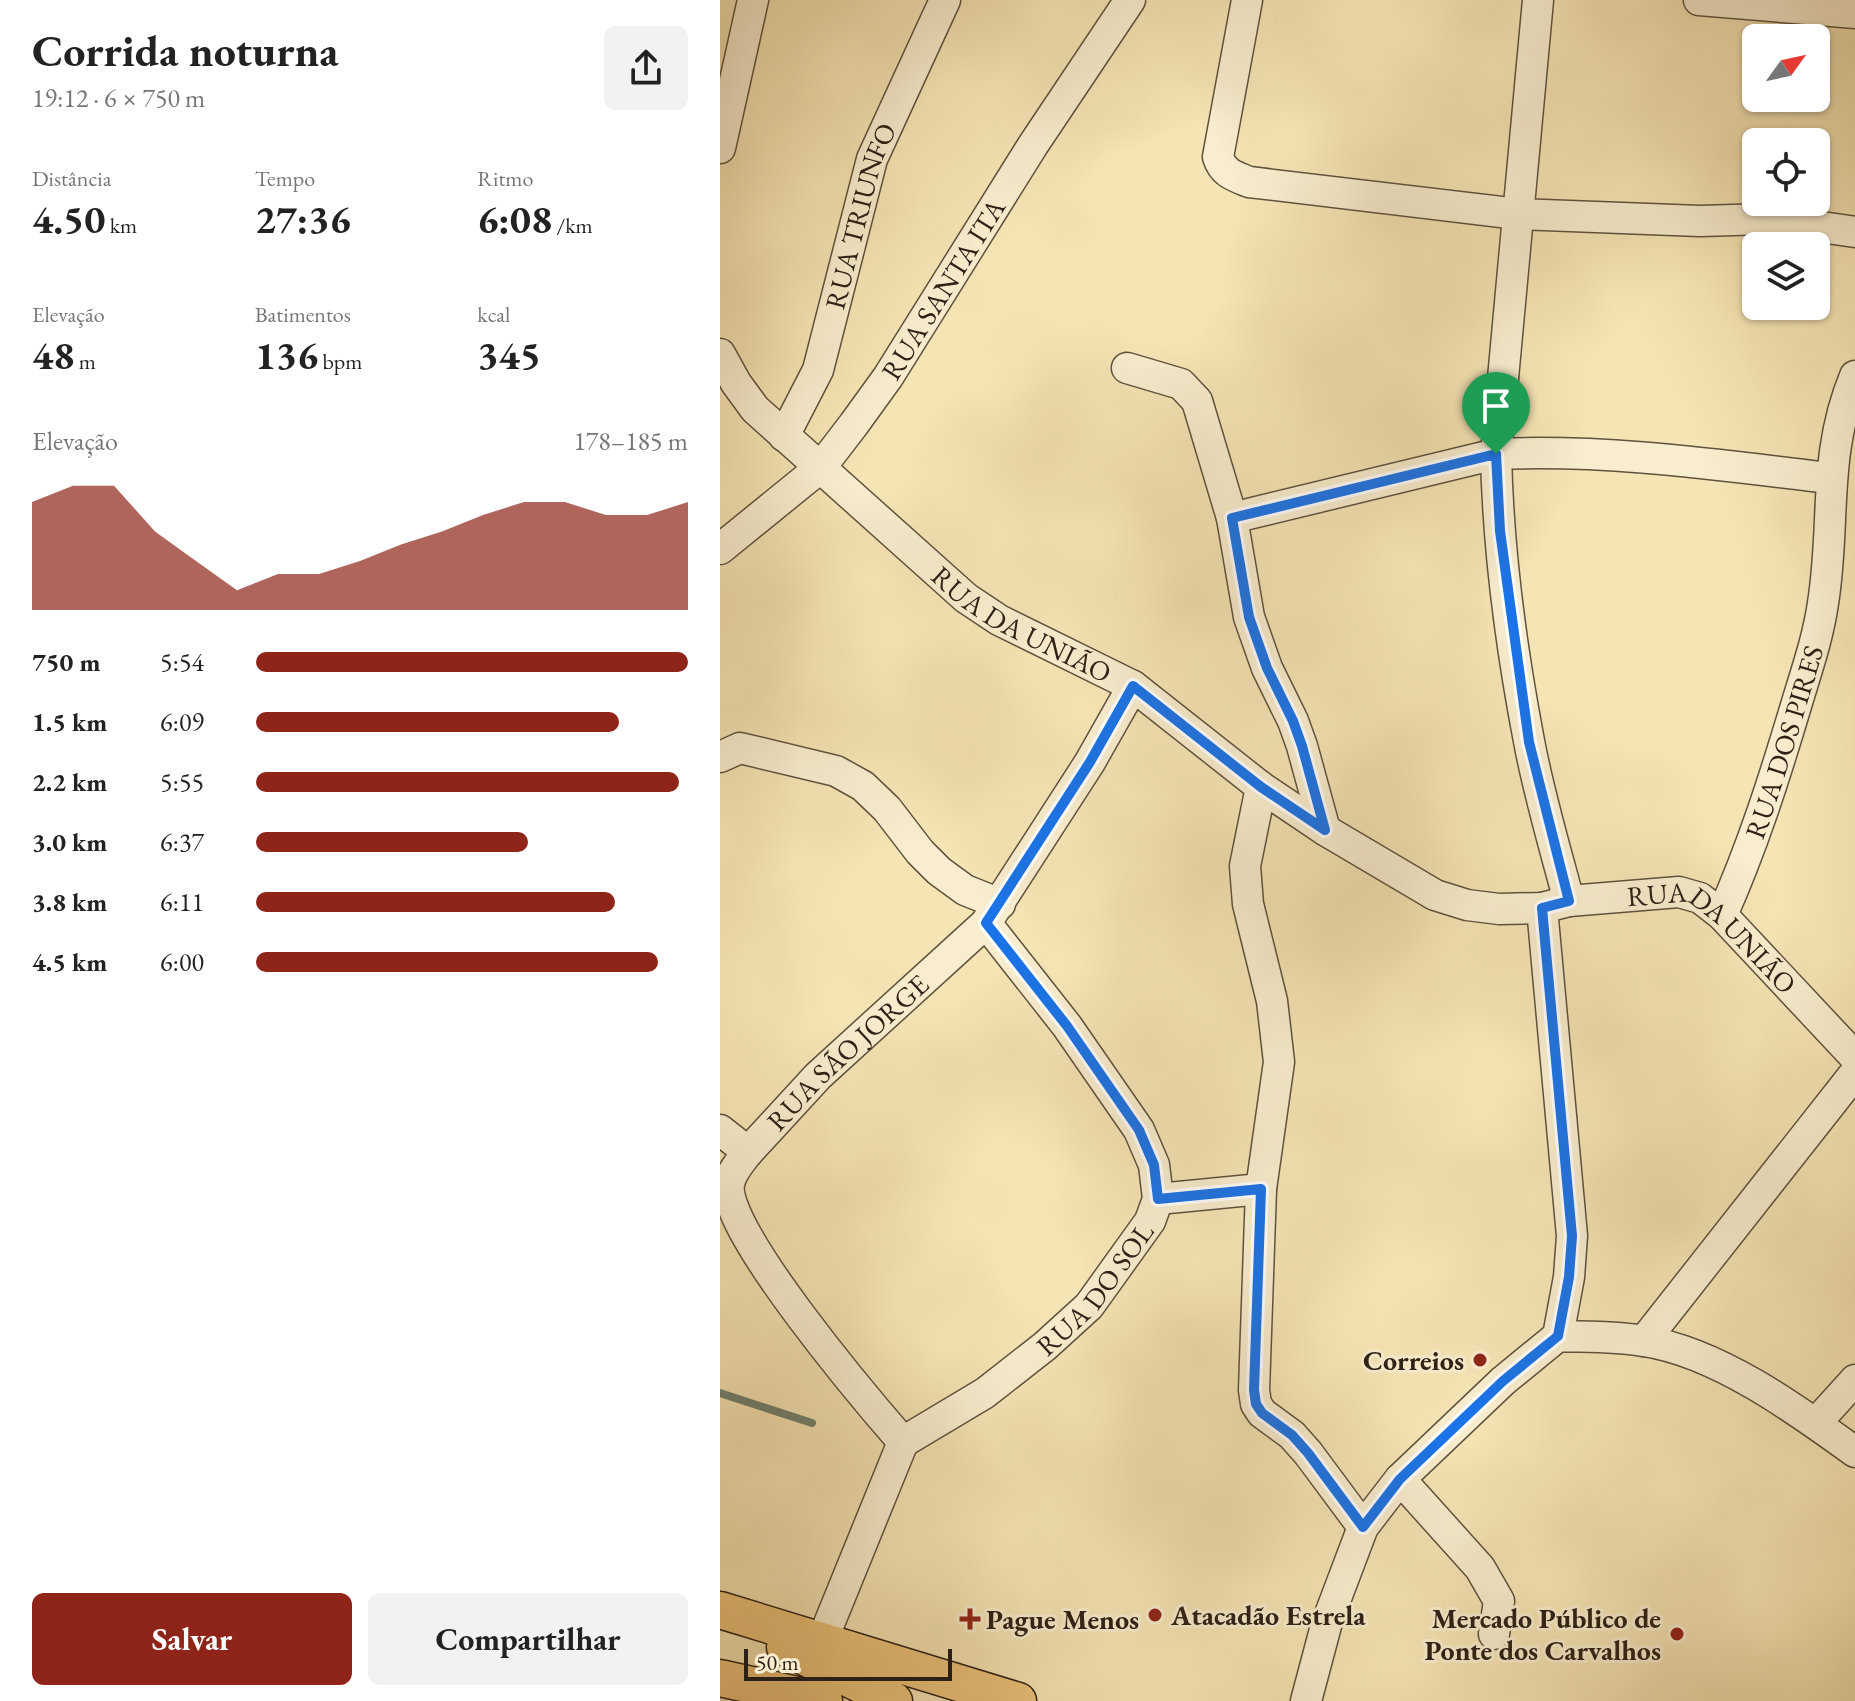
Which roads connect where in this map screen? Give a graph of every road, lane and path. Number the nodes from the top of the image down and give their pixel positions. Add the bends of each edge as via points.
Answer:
1 (753, 0) edge
2 (945, 0) edge
3 (1130, 0) edge
4 (1247, 0) edge
5 (1538, 0) edge
6 (1699, 0) edge
7 (1855, 13) edge
8 (720, 148) edge
9 (1518, 214) junction
10 (1855, 232) edge
11 (720, 354) edge
12 (1127, 368) dead end
13 (1855, 376) edge
14 (784, 436) junction
15 (1496, 454) junction
16 (821, 467) junction
17 (1830, 478) junction
18 (1232, 518) junction
19 (720, 549) edge
20 (1133, 686) junction
21 (720, 757) edge
22 (1261, 787) junction
23 (1325, 830) junction
24 (1555, 905) junction
25 (993, 914) junction
26 (1722, 915) junction
27 (1855, 1057) edge
28 (1855, 1073) edge
29 (720, 1130) edge
30 (748, 1152) junction
31 (1261, 1189) junction
32 (1158, 1199) junction
33 (1558, 1336) junction
34 (1644, 1341) junction
35 (1855, 1380) edge
36 (1816, 1423) junction
37 (903, 1442) junction
38 (1855, 1452) edge
39 (1400, 1479) junction
40 (1363, 1527) junction
41 (720, 1612) edge
42 (1494, 1634) dead end
43 (822, 1641) junction
44 (720, 1678) edge
45 (720, 1690) edge
46 (749, 1701) edge
47 (824, 1701) edge
48 (894, 1701) edge
49 (1018, 1701) edge
50 (1306, 1701) edge

1 - 8 street
2 - 14 street, RUA TRIUNFO via 872,159 818,370
3 - 16 street, RUA SANTA ITA via 888,377
4 - 9 street via 1218,157 1231,175 1249,182
5 - 9 street
6 - 7 street
9 - 10 street via 1766,219
9 - 15 street
11 - 14 street, RUA DA UNIÃO via 755,409
12 - 18 street via 1181,384 1197,401
13 - 17 street, RUA DOS PIRES via 1837,431
14 - 16 street, RUA DA UNIÃO
15 - 17 street via 1677,459
15 - 18 street
15 - 24 street via 1500,531
16 - 19 street, RUA SANTA ITA
16 - 20 street, RUA DA UNIÃO via 966,598 999,620
17 - 26 street, RUA DOS PIRES via 1823,606 1771,789
18 - 23 street via 1249,617 1298,733
20 - 22 street, RUA DA UNIÃO
20 - 25 street, RUA SÃO JORGE
21 - 25 street via 740,748 836,771 863,786 939,871
22 - 23 street, RUA DA UNIÃO
22 - 31 street via 1245,866 1279,1062
23 - 24 street, RUA DA UNIÃO via 1435,895 1499,909
24 - 26 street, RUA DA UNIÃO via 1679,892 1700,898
24 - 33 street via 1572,1236
25 - 30 street, RUA SÃO JORGE via 818,1076
25 - 32 street, RUA DO SOL via 1139,1130 1154,1165
26 - 27 street, RUA DA UNIÃO
28 - 34 street
29 - 30 street
30 - 37 street, RUA SÃO JORGE via 729,1184 743,1231 857,1389
31 - 32 street
31 - 40 street via 1256,1404 1308,1453
32 - 37 street, RUA DO SOL via 1150,1221 1089,1306 985,1393
33 - 34 street
33 - 39 street
34 - 36 street via 1685,1351 1735,1374
35 - 36 street
36 - 38 street
37 - 43 street
39 - 40 street
39 - 42 street via 1480,1568 1499,1601
40 - 50 street via 1327,1622
41 - 43 main road
41 - 48 main road
43 - 49 main road
44 - 47 main road
45 - 46 main road

